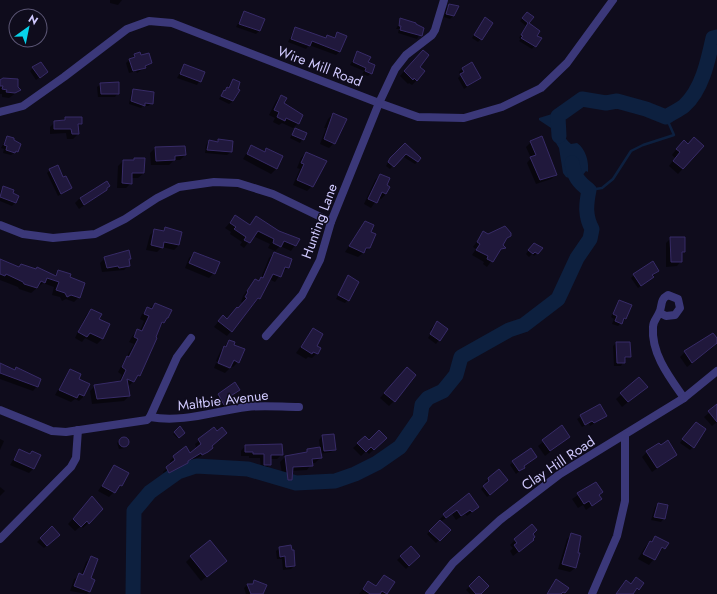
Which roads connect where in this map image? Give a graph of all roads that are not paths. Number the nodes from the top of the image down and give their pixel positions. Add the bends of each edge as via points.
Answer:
1 (444, 0) edge
2 (613, 0) edge
3 (379, 103) junction
4 (0, 112) edge
5 (331, 222) junction
6 (0, 225) edge
7 (660, 313) dead end
8 (266, 336) dead end
9 (191, 338) dead end
10 (717, 371) edge
11 (684, 398) junction
12 (299, 407) dead end
13 (0, 410) edge
14 (150, 417) junction
15 (78, 430) junction
16 (625, 435) junction
17 (0, 539) edge
18 (429, 594) edge
19 (592, 594) edge

1 - 3 street, Hunting Lane via 432,35 401,60
2 - 3 street, Wire Mill Road via 567,63 541,88 502,108 464,118 418,117
3 - 4 street, Wire Mill Road via 172,23 149,21 127,29 23,106
3 - 5 street, Hunting Lane
5 - 6 street via 273,194 238,183 214,182 179,187 95,234 53,238 23,234
5 - 8 street, Hunting Lane via 320,260 302,295
7 - 11 street via 653,327 655,344 660,359
9 - 14 street, Maltbie Avenue via 177,357
10 - 11 street, Clay Hill Road
11 - 16 street, Clay Hill Road
12 - 14 street, Maltbie Avenue via 256,406 167,420
13 - 15 street, Maltbie Avenue via 52,431
14 - 15 street, Maltbie Avenue via 137,423
15 - 17 street via 76,458 71,467
16 - 18 street, Clay Hill Road via 560,474 500,520 453,563
16 - 19 street via 626,501 617,536

